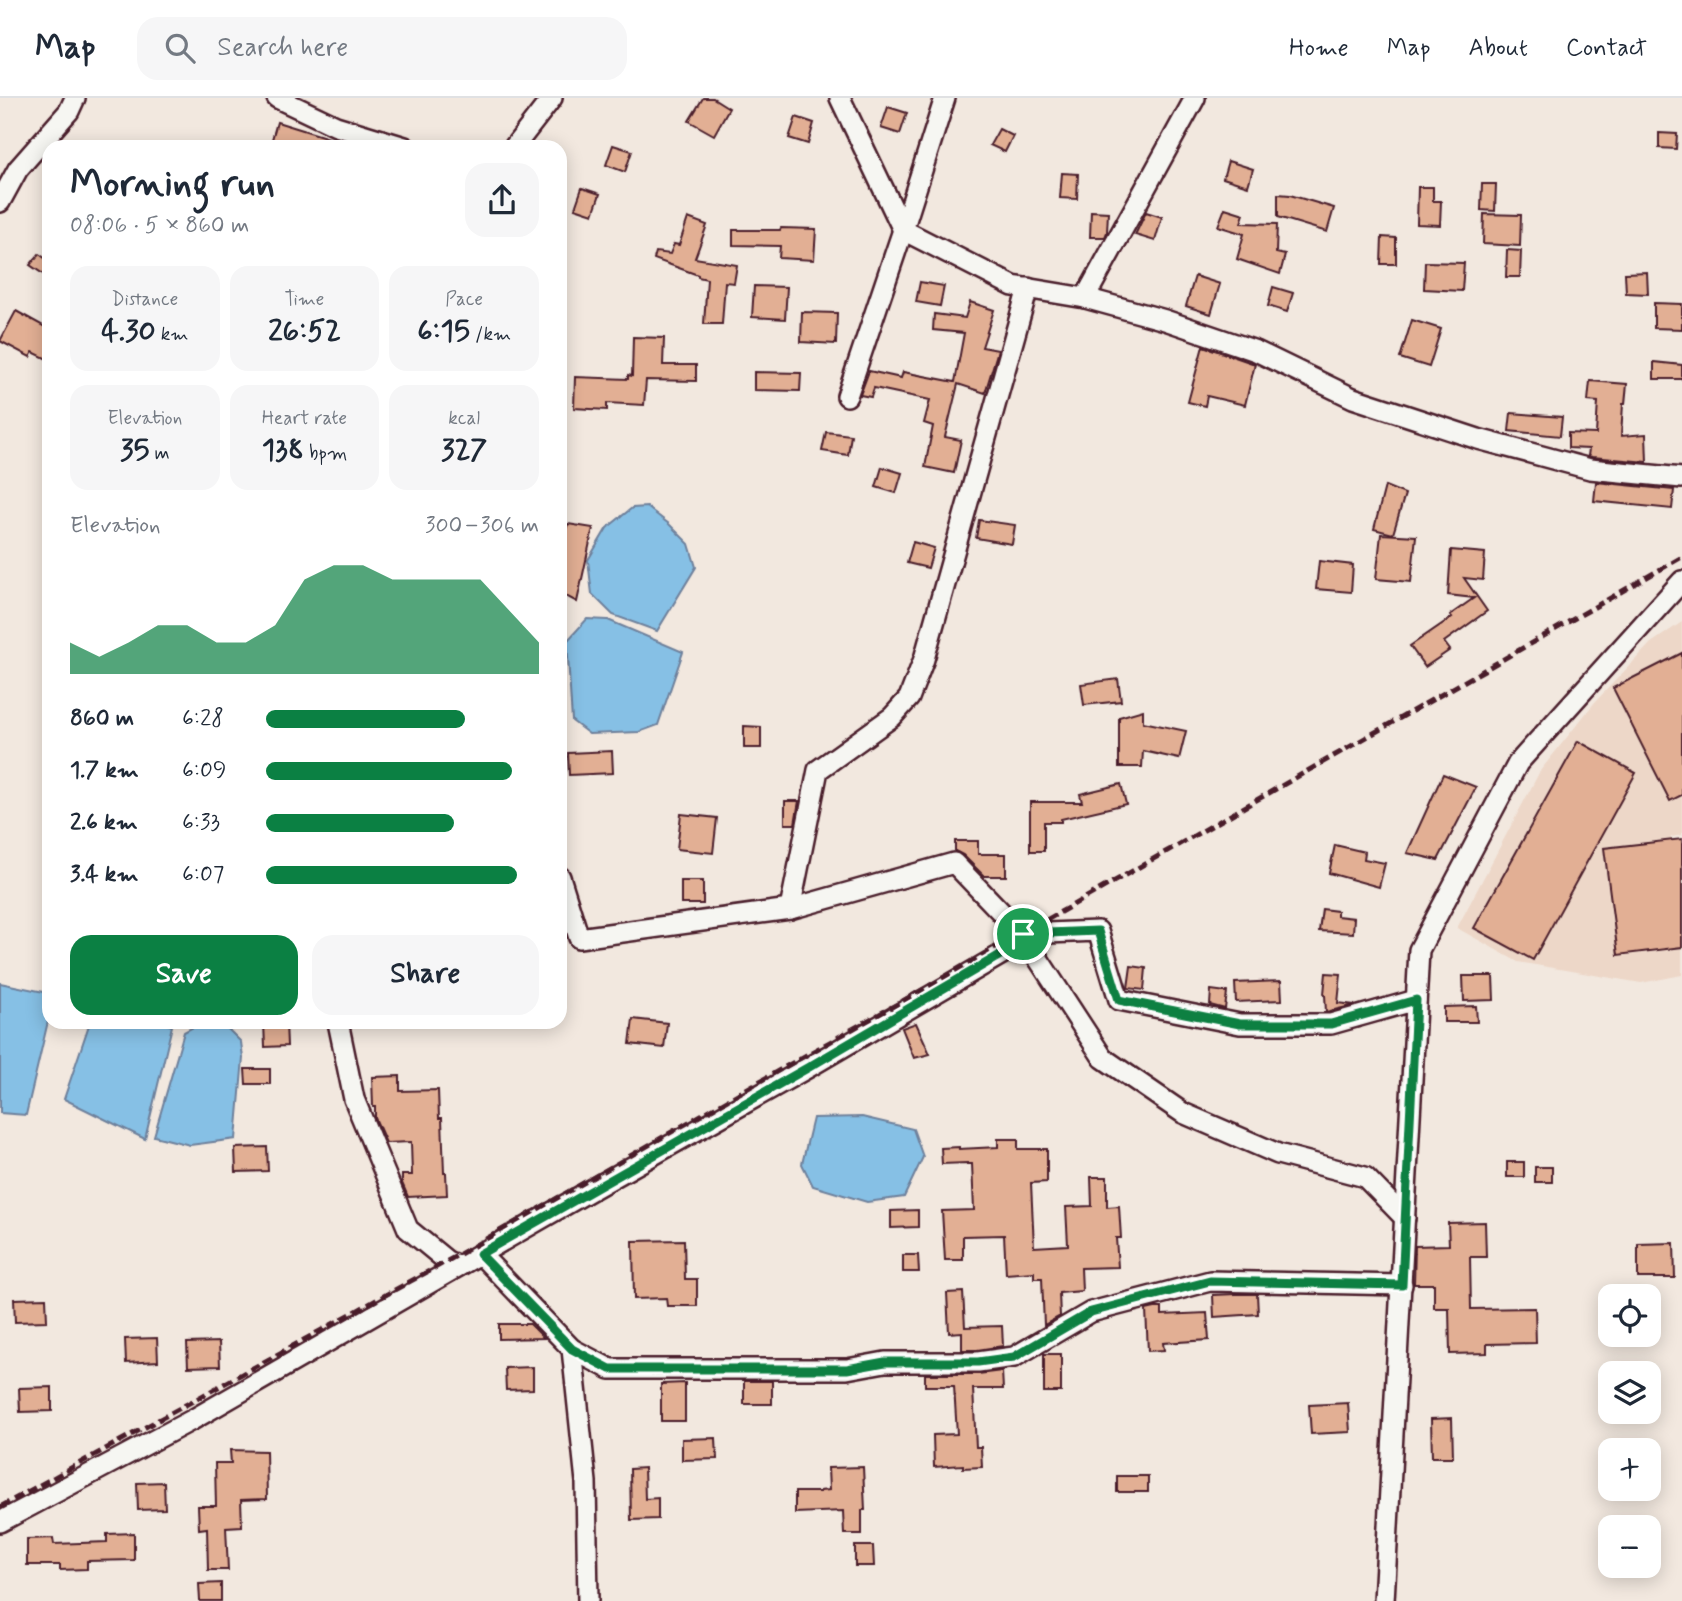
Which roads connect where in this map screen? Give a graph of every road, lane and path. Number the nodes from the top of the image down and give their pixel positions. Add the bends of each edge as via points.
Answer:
1 (75, 98) edge
2 (276, 98) edge
3 (552, 98) edge
4 (840, 98) edge
5 (945, 98) edge
6 (1195, 98) edge
7 (44, 140) edge
8 (382, 140) edge
9 (519, 140) edge
10 (42, 142) edge
11 (0, 202) edge
12 (903, 230) junction
13 (1028, 288) junction
14 (1085, 298) junction
15 (847, 396) dead end
16 (1682, 478) edge
17 (1682, 580) edge
18 (567, 899) edge
19 (790, 909) junction
20 (1024, 937) junction
21 (1416, 1000) junction
22 (339, 1029) edge
23 (1405, 1218) junction
24 (480, 1254) junction
25 (459, 1266) junction
26 (1402, 1285) junction
27 (572, 1349) junction
28 (0, 1522) edge
29 (588, 1601) edge
30 (1384, 1601) edge

1 - 7 street
2 - 8 street via 336,126
3 - 9 street
4 - 12 street
5 - 12 street
6 - 14 street
10 - 11 street via 18,169
12 - 13 street via 1013,286
12 - 15 street
13 - 14 street
13 - 19 street via 924,659 909,698 892,717 818,770
14 - 16 street via 1256,351 1353,398 1478,439 1590,469
17 - 21 street via 1518,762 1419,950
18 - 19 street via 579,938
19 - 20 street via 954,863
20 - 21 street via 1098,931 1119,1000 1240,1024 1331,1024
20 - 23 street via 1102,1058 1183,1113 1278,1154 1365,1177
20 - 24 street via 809,1067
21 - 23 street
22 - 25 street via 354,1099 408,1229
23 - 26 street
24 - 25 street
24 - 27 street
25 - 28 street via 192,1420
26 - 27 street via 1210,1281 1091,1312 1014,1357 978,1362 885,1362 847,1369 610,1369
26 - 30 street
27 - 29 street via 586,1482

